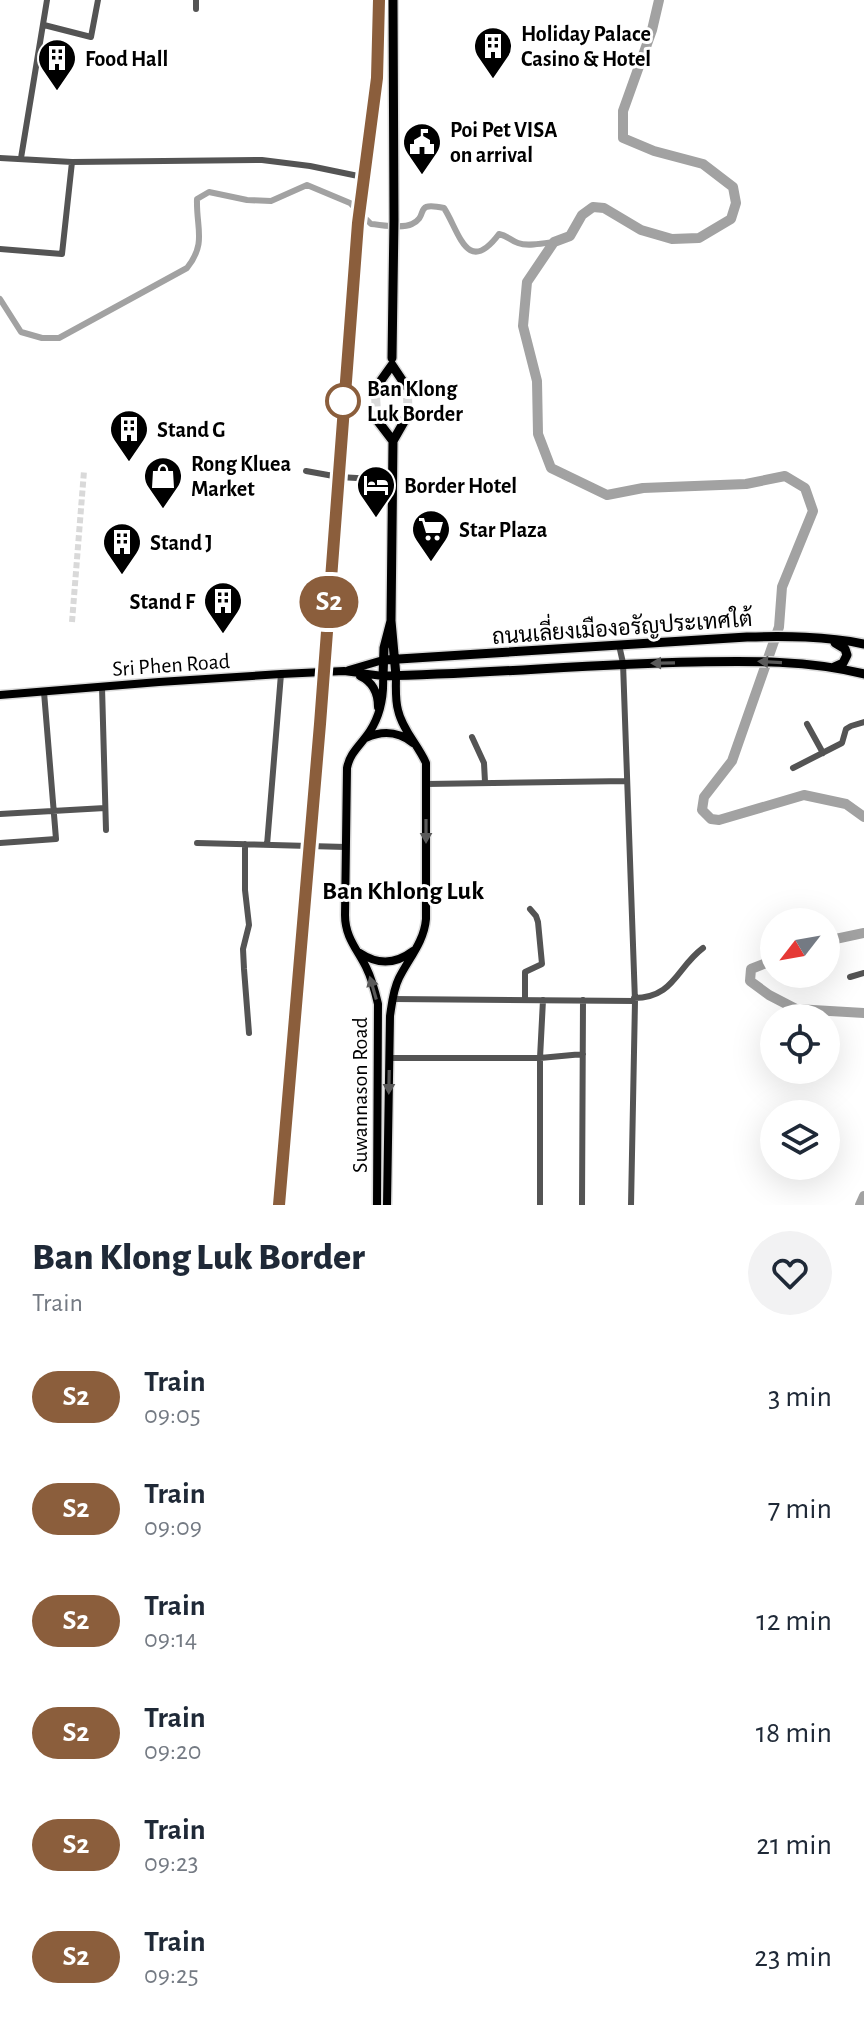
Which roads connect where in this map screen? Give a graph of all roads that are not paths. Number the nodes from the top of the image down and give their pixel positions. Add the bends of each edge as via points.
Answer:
1 (47, 0) edge
2 (98, 0) edge
3 (196, 0) edge
4 (393, 0) edge
5 (196, 9) dead end
6 (44, 25) junction
7 (0, 158) edge
8 (21, 158) junction
9 (72, 162) junction
10 (363, 177) dead end
11 (0, 249) edge
12 (392, 358) dead end
13 (377, 386) dead end
14 (406, 386) dead end
15 (377, 420) tunnel mouth
16 (405, 420) tunnel mouth
17 (393, 441) junction
18 (306, 471) dead end
19 (392, 480) junction
20 (391, 621) junction
21 (828, 640) junction
22 (864, 642) edge
23 (619, 645) junction
24 (383, 660) junction
25 (395, 660) junction
26 (623, 663) junction
27 (833, 667) junction
28 (344, 671) junction
29 (281, 674) junction
30 (864, 674) edge
31 (383, 676) junction
32 (396, 676) junction
33 (102, 687) junction
34 (44, 692) junction
35 (0, 695) edge
36 (378, 715) junction
37 (864, 722) edge
38 (807, 724) dead end
39 (472, 737) dead end
40 (362, 741) junction
41 (417, 746) junction
42 (823, 753) junction
43 (793, 768) dead end
44 (627, 781) junction
45 (485, 782) junction
46 (426, 784) junction
47 (105, 808) junction
48 (53, 811) junction
49 (0, 814) edge
50 (106, 830) dead end
51 (0, 843) edge
52 (197, 843) dead end
53 (245, 844) junction
54 (267, 845) junction
55 (346, 847) junction
56 (530, 909) dead end
57 (419, 945) junction
58 (703, 948) dead end
59 (356, 949) junction
60 (864, 973) edge
61 (850, 977) dead end
62 (392, 999) junction
63 (525, 1000) junction
64 (543, 1000) junction
65 (583, 1000) junction
66 (634, 1000) junction
67 (249, 1033) dead end
68 (583, 1054) junction
69 (389, 1058) junction
70 (540, 1058) junction
71 (377, 1205) edge
72 (387, 1205) edge
73 (540, 1205) edge
74 (582, 1205) edge
75 (631, 1205) edge

1 - 6 street
2 - 6 street via 91,37
3 - 5 street
4 - 12 highway
6 - 8 street
7 - 8 street
8 - 9 street
9 - 10 street via 262,160
9 - 11 street via 62,254
13 - 14 highway via 392,365
15 - 17 highway
16 - 17 highway, Suwannason Road
17 - 19 highway, Suwannason Road
18 - 19 street
19 - 20 highway, Suwannason Road
20 - 24 highway, Suwannason Road
20 - 25 highway, Suwannason Road
21 - 22 highway, ถนนเลี่ยงเมืองอรัญประเทศใต้
21 - 23 highway, ถนนเลี่ยงเมืองอรัญประเทศใต้ via 747,637
21 - 27 highway via 847,655
23 - 25 highway, ถนนเลี่ยงเมืองอรัญประเทศใต้
23 - 26 street
24 - 25 highway, ถนนเลี่ยงเมืองอรัญประเทศใต้
24 - 28 main road, Sri Phen Road
24 - 31 highway, Suwannason Road
25 - 32 highway, Suwannason Road
27 -> 26 highway, ถนนเลี่ยงเมืองอรัญประเทศใต้ via 741,661
26 - 32 highway, ถนนเลี่ยงเมืองอรัญประเทศใต้
26 - 44 street
27 - 30 highway, ถนนเลี่ยงเมืองอรัญประเทศใต้
28 - 29 main road, Sri Phen Road
28 - 31 main road, Sri Phen Road
28 - 36 main road via 367,679 374,688
29 - 33 main road, Sri Phen Road
29 - 54 street
31 - 32 highway, ถนนเลี่ยงเมืองอรัญประเทศใต้
31 - 36 main road, Suwannason Road
32 - 41 main road, Suwannason Road via 398,710
33 - 34 main road, Sri Phen Road
33 - 47 street
34 - 35 main road, Sri Phen Road
34 - 48 street
36 - 40 main road, Suwannason Road
37 - 42 street via 846,729 842,743
38 - 42 street
39 - 45 street via 484,763
40 - 41 main road via 387,733
40 - 55 main road, Suwannason Road via 347,768
41 - 46 main road, Suwannason Road via 426,763
42 - 43 street
44 - 45 street
44 - 66 street
45 - 46 street
46 -> 57 main road, Suwannason Road via 426,919
47 - 48 street
47 - 50 street
48 - 49 street
48 - 51 street via 56,839
52 - 53 street
53 - 54 street
53 - 67 street via 249,925 243,949
54 - 55 street
55 - 59 main road, Suwannason Road via 346,929
56 - 63 street via 538,922 542,964 525,972
57 - 59 main road via 405,957 386,962
57 - 62 main road, Suwannason Road
58 - 66 street via 665,990
71 -> 59 main road, Suwannason Road via 378,1004
60 - 61 street
62 - 63 street
62 - 69 main road, Suwannason Road
63 - 64 street
64 - 65 street
64 - 70 street
65 - 66 street
65 - 68 street
66 - 75 street
68 - 70 street
68 - 74 street
69 - 70 street
69 -> 72 main road, Suwannason Road
70 - 73 street

